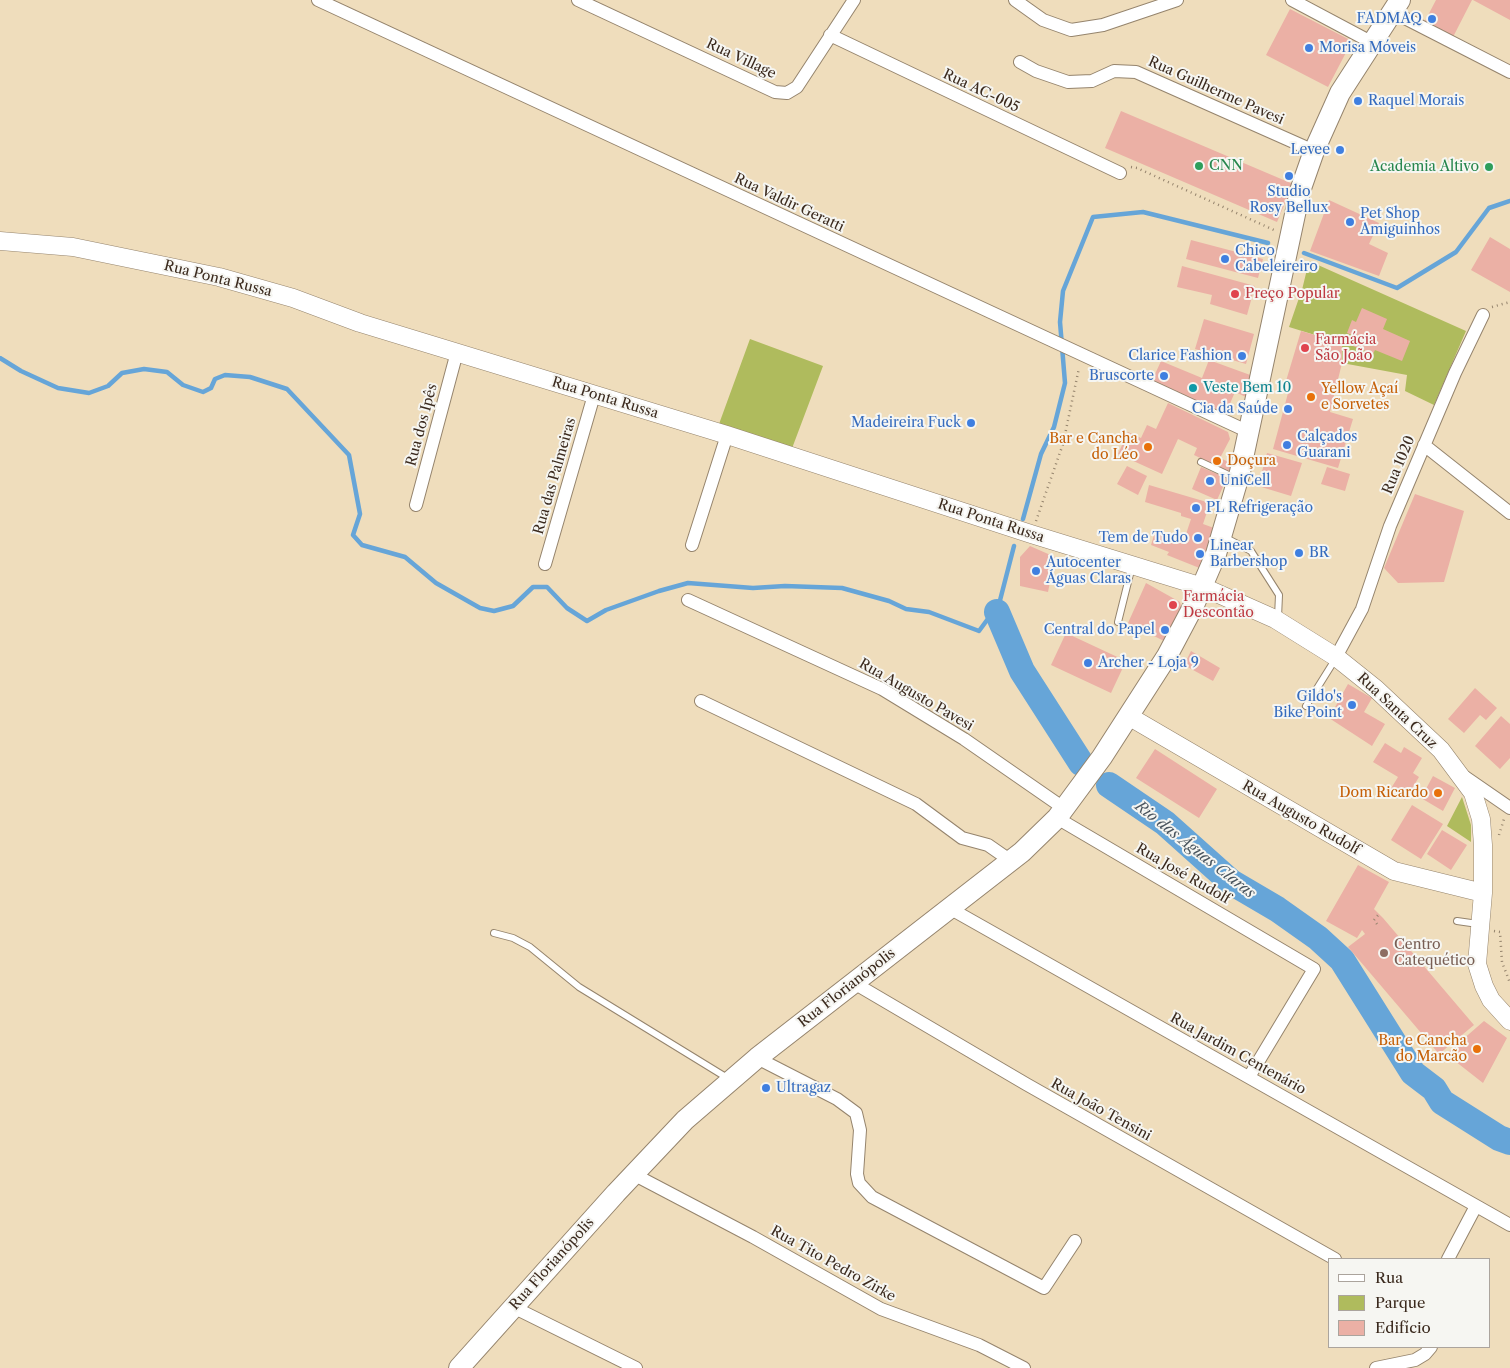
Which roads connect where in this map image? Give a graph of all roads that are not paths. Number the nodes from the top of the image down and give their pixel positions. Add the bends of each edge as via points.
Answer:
1 (318, 0) edge
2 (578, 0) edge
3 (854, 0) edge
4 (1177, 0) edge
5 (1292, 0) edge
6 (1016, 1) edge
7 (1396, 5) edge
8 (830, 35) junction
9 (1371, 42) junction
10 (1020, 62) dead end
11 (1510, 72) edge
12 (1314, 151) junction
13 (1120, 173) road end
14 (0, 241) edge
15 (1483, 315) road end
16 (458, 352) junction
17 (594, 395) junction
18 (1249, 432) junction
19 (727, 435) junction
20 (1424, 446) junction
21 (1201, 462) dead end
22 (1238, 479) junction
23 (416, 506) dead end
24 (1510, 513) edge
25 (1222, 536) junction
26 (692, 545) dead end
27 (545, 564) dead end
28 (1132, 565) junction
29 (1203, 587) junction
30 (688, 600) dead end
31 (1278, 621) junction
32 (1118, 622) dead end
33 (1336, 657) junction
34 (701, 701) dead end
35 (1306, 706) dead end
36 (1130, 717) junction
37 (1460, 774) junction
38 (1510, 808) edge
39 (1061, 813) junction
40 (1011, 861) junction
41 (1484, 893) junction
42 (951, 909) junction
43 (1457, 920) dead end
44 (1480, 924) junction
45 (494, 933) dead end
46 (854, 983) junction
47 (1510, 1021) edge
48 (757, 1058) junction
49 (1249, 1077) junction
50 (730, 1080) junction
51 (633, 1174) junction
52 (1476, 1206) junction
53 (1510, 1225) edge
54 (1075, 1240) dead end
55 (1333, 1258) edge
56 (1449, 1258) edge
57 (513, 1307) junction
58 (1430, 1348) edge
59 (459, 1368) edge
60 (636, 1368) edge
61 (1024, 1368) edge
62 (1376, 1368) edge

1 - 18 street, Rua Valdir Geratti
2 - 8 street, Rua Village via 776,92 787,93 797,86
3 - 8 street, Rua Village
4 - 6 street via 1104,25 1071,30 1043,20
5 - 9 street
7 - 9 main road, Rua Florianópolis
7 - 11 street
8 - 13 street, Rua AC-005
9 - 12 main road, Rua Florianópolis via 1340,93
10 - 12 street, Rua Guilherme Pavesi via 1068,82 1092,81 1114,71 1136,72
12 - 18 main road, Rua Florianópolis via 1300,191
14 - 16 street, Rua Ponta Russa via 73,247 219,277
15 - 20 street, Rua 1020
16 - 17 street, Rua Ponta Russa
16 - 23 street, Rua dos Ipês
17 - 19 street, Rua Ponta Russa
17 - 27 street, Rua das Palmeiras
18 - 22 main road, Rua Florianópolis
19 - 26 street
19 - 28 street, Rua Ponta Russa
20 - 24 street
20 - 33 street, Rua 1020 via 1390,526 1362,609
21 - 22 lane
22 - 25 main road, Rua Florianópolis
25 - 29 main road, Rua Florianópolis
25 - 31 lane via 1251,551 1279,596
28 - 29 street, Rua Ponta Russa
28 - 32 lane
29 - 31 street, Rua Santa Cruz
29 - 36 main road, Rua Florianópolis
30 - 39 street, Rua Augusto Pavesi via 882,689 964,740
31 - 33 street, Rua Santa Cruz
33 - 35 lane
33 - 37 street, Rua Santa Cruz via 1419,727
34 - 40 street via 916,804 962,838 988,845
36 - 39 main road, Rua Florianópolis
36 - 41 street, Rua Augusto Rudolf via 1394,871
37 - 38 street
37 - 41 street, Rua Santa Cruz via 1473,793 1481,819
39 - 40 main road, Rua Florianópolis
39 - 49 street, Rua José Rudolf via 1314,969
40 - 42 main road, Rua Florianópolis
41 - 44 street, Rua Santa Cruz
42 - 46 main road, Rua Florianópolis
42 - 49 street, Rua Jardim Centenário
43 - 44 lane
44 - 47 street, Rua Santa Cruz via 1476,964 1480,987
45 - 50 lane via 530,947 580,987
46 - 48 main road, Rua Florianópolis
46 - 55 street, Rua João Tensini
48 - 50 main road, Rua Florianópolis
48 - 54 street via 837,1099 856,1113 860,1130 859,1183 872,1197 1044,1288
49 - 52 street, Rua Jardim Centenário
50 - 51 main road, Rua Florianópolis via 685,1120
51 - 57 main road, Rua Florianópolis
51 - 61 street, Rua Tito Pedro Zirke via 881,1309 979,1345
52 - 53 street, Rua Jardim Centenário
52 - 56 street
57 - 59 main road, Rua Florianópolis
57 - 60 street
58 - 62 street via 1415,1360

